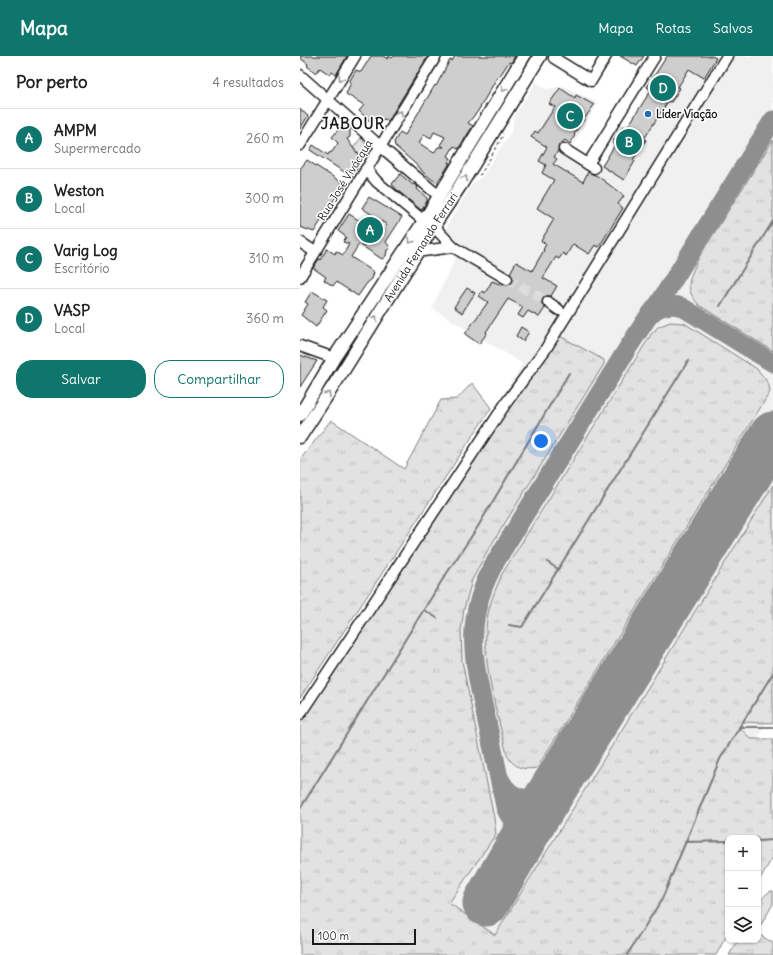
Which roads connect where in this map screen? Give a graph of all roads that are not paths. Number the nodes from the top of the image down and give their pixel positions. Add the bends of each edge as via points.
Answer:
1 (355, 56) edge
2 (436, 56) edge
3 (524, 56) edge
4 (540, 56) edge
5 (556, 56) edge
6 (606, 56) edge
7 (655, 56) edge
8 (727, 56) edge
9 (300, 75) edge
10 (328, 100) junction
11 (300, 145) edge
12 (380, 146) junction
13 (564, 149) dead end
14 (366, 169) junction
15 (439, 196) junction
16 (430, 221) junction
17 (300, 242) edge
18 (453, 247) junction
19 (315, 252) junction
20 (416, 252) junction
21 (300, 277) edge
22 (507, 279) tunnel mouth
23 (548, 302) tunnel mouth
24 (559, 310) dead end
25 (300, 346) edge
26 (355, 351) junction
27 (334, 358) junction
28 (300, 415) edge
29 (300, 437) edge
30 (300, 714) edge

1 -> 10 street
12 -> 2 street, Rua José Vivácqua
3 -> 15 main road, Avenida Fernando Ferrari
16 -> 4 main road, Avenida Fernando Ferrari via 460,186
5 - 6 street via 554,58 591,81
7 - 13 street via 591,166
8 - 30 street via 545,350 506,403
9 - 10 street
10 - 11 street
10 - 12 street
12 - 14 street, Rua José Vivácqua
12 - 15 street
14 - 16 street via 377,182
14 - 19 street, Rua José Vivácqua
15 - 16 main road via 439,202
16 - 18 street
16 - 20 main road, Avenida Fernando Ferrari
16 -> 27 main road, Avenida Fernando Ferrari
17 - 19 street
18 - 20 street
18 - 22 street
19 - 21 street, Rua José Vivácqua
26 -> 20 main road, Avenida Fernando Ferrari
23 - 24 street
25 - 27 street
26 - 27 main road
29 -> 26 main road, Avenida Fernando Ferrari
27 - 28 main road, Avenida Fernando Ferrari

